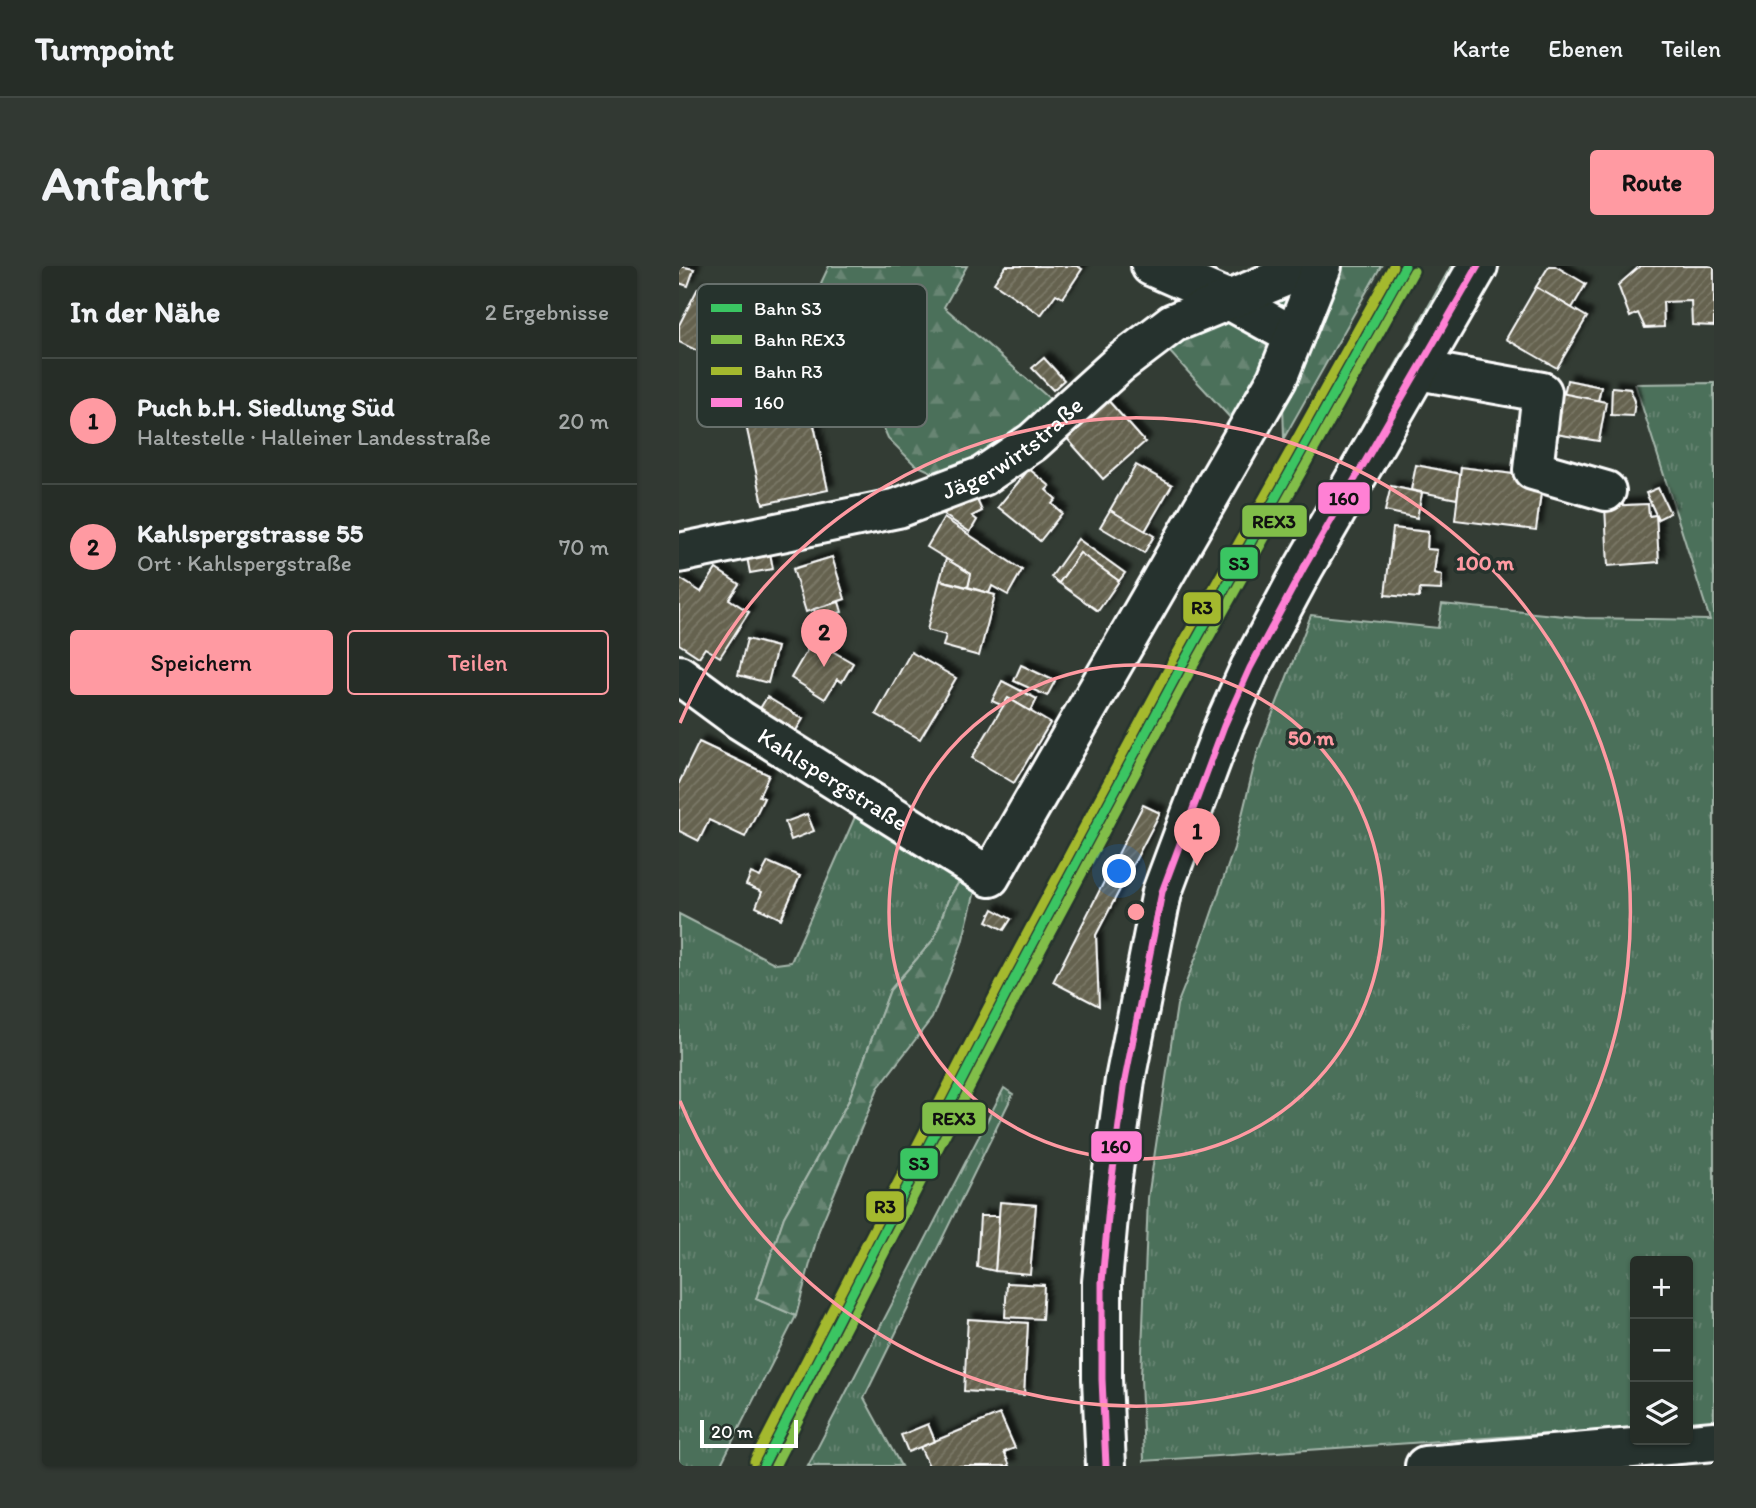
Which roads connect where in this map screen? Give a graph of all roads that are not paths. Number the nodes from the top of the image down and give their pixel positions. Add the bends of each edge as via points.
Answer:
1 (1151, 266) edge
2 (1311, 266) edge
3 (1322, 266) edge
4 (1478, 266) edge
5 (1230, 300) junction
6 (1294, 336) junction
7 (1418, 370) junction
8 (1606, 491) dead end
9 (679, 554) edge
10 (679, 675) edge
11 (1714, 1441) edge
12 (1106, 1466) edge
13 (1425, 1466) edge

1 - 5 street
2 - 5 street, Jägerwirtstraße
3 - 6 street
4 - 7 street
5 - 6 street
5 - 9 street, Jägerwirtstraße via 1173,323 1119,364 1033,442 983,476 898,508
6 - 10 street, Kahlspergstraße via 1277,379 990,877 740,720
7 - 8 street via 1542,393 1533,470
7 - 12 street via 1251,668 1224,726 1162,892 1127,1067 1111,1185 1102,1282
11 - 13 street

